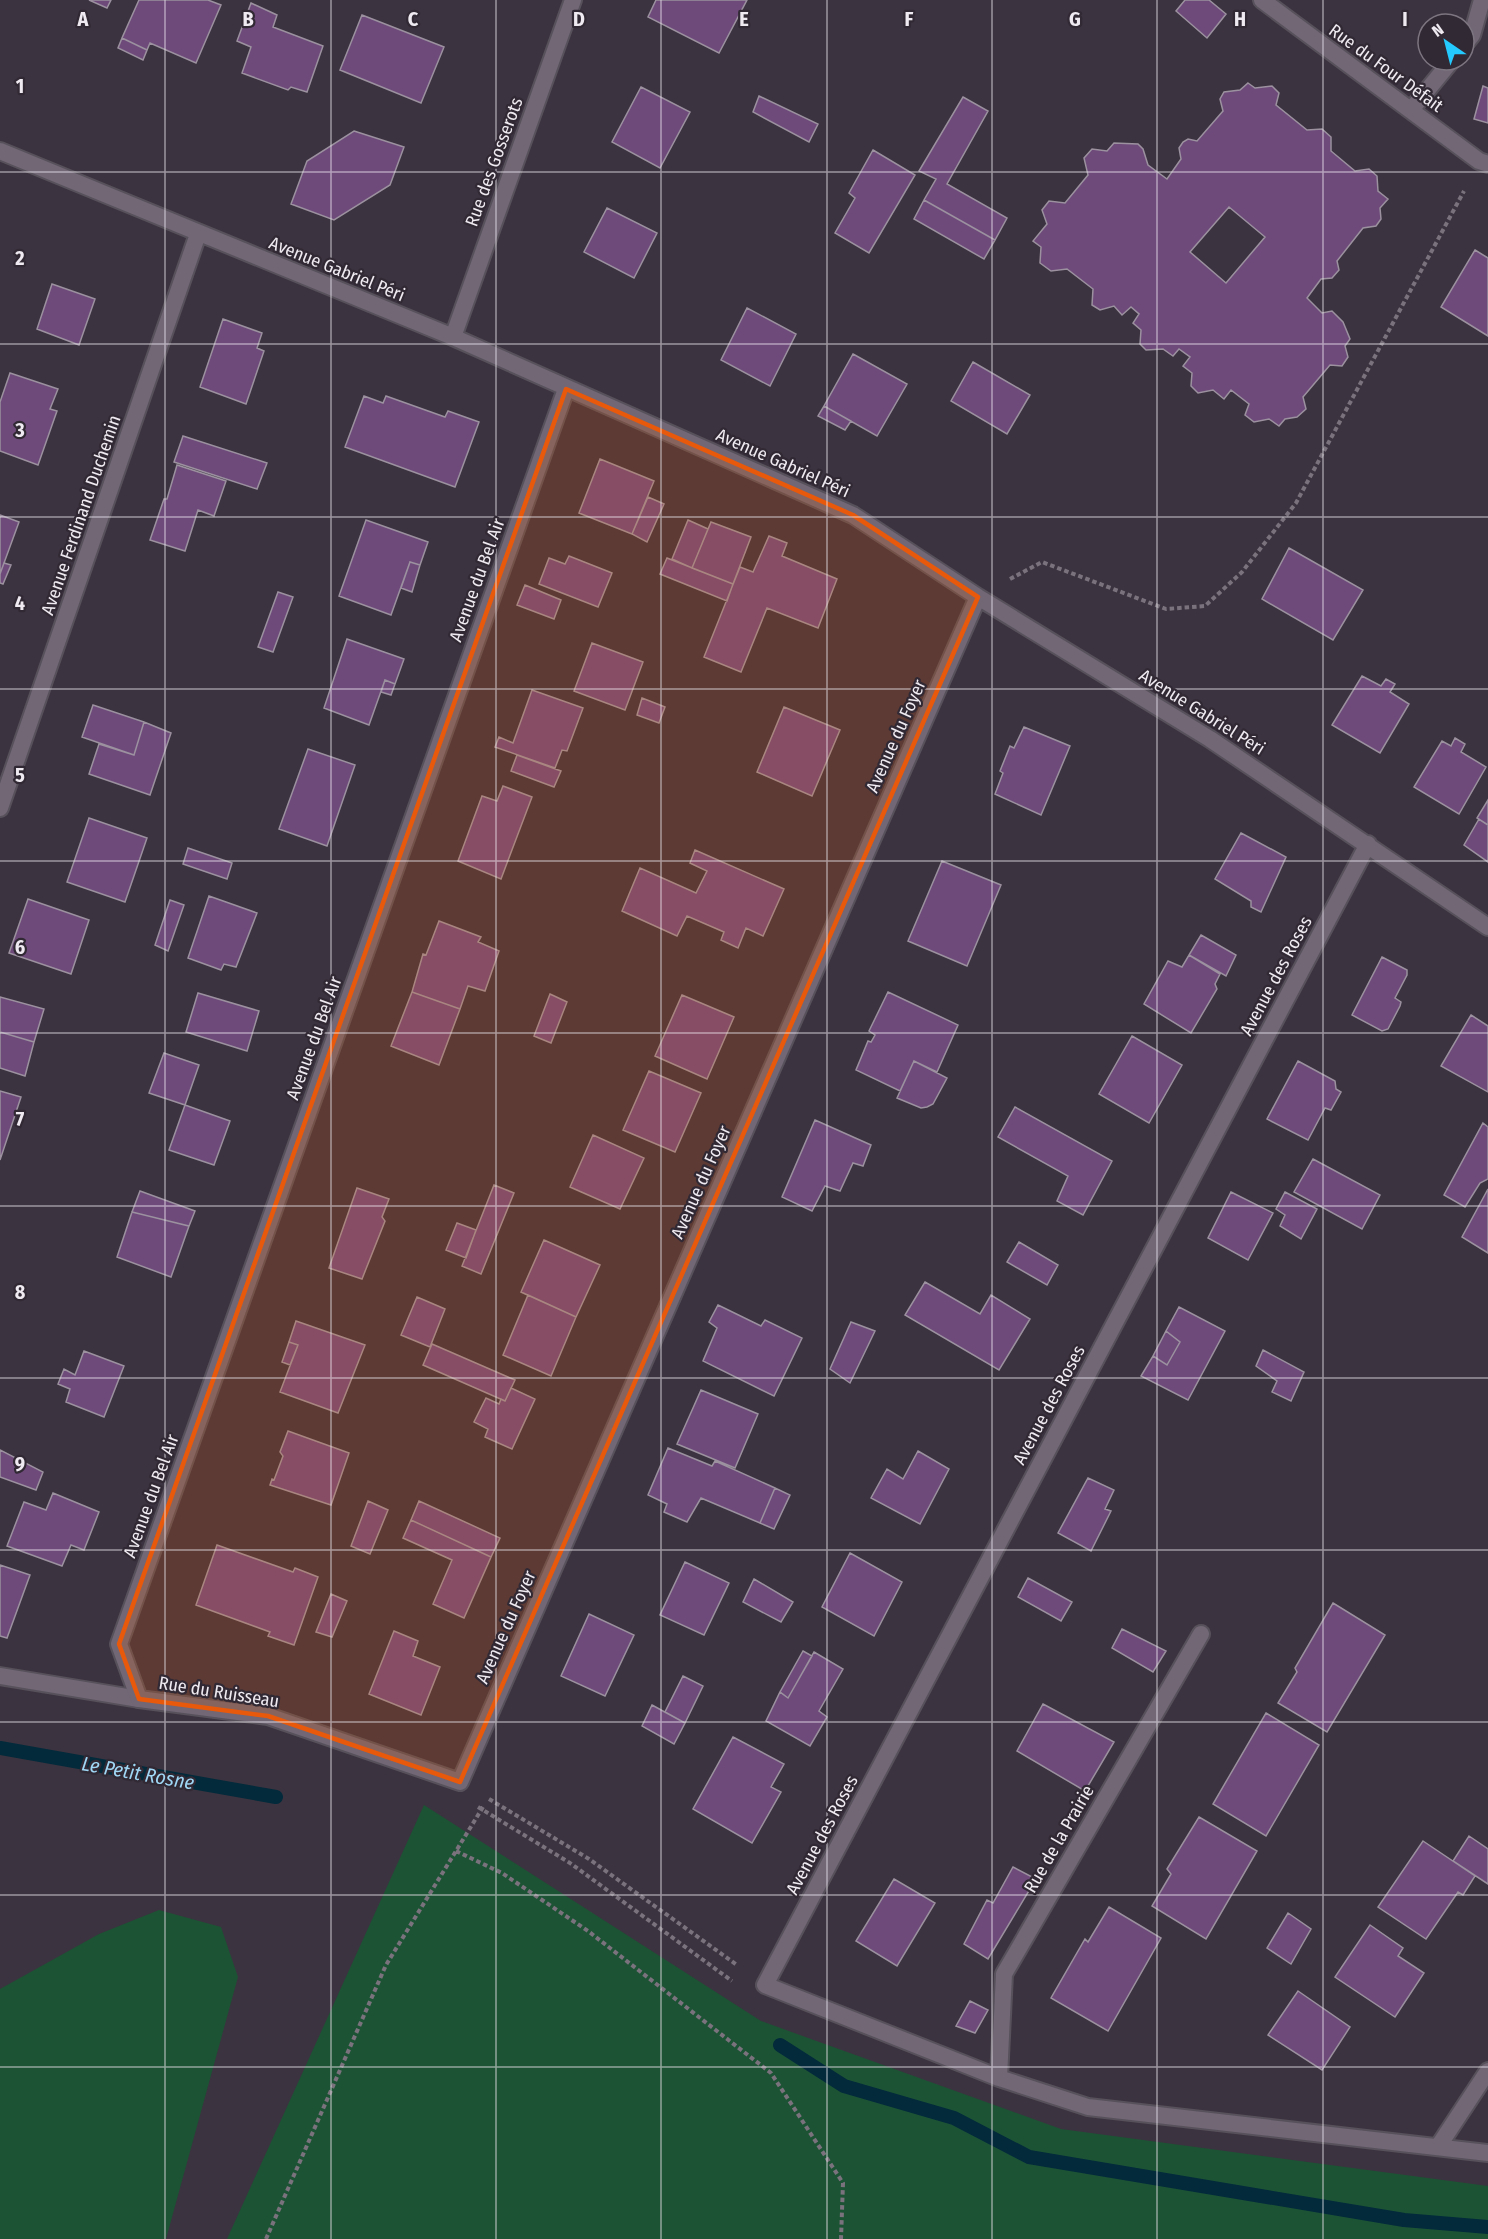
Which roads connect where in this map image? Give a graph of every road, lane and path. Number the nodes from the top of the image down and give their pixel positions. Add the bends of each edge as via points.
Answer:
1 (573, 0) edge
2 (1262, 0) edge
3 (1482, 0) edge
4 (1476, 21) edge
5 (1442, 72) edge
6 (1411, 110) junction
7 (0, 151) edge
8 (1484, 163) edge
9 (198, 234) junction
10 (453, 337) junction
11 (566, 389) junction
12 (978, 597) junction
13 (0, 808) edge
14 (1368, 844) junction
15 (1488, 927) edge
16 (1201, 1634) dead end
17 (0, 1676) edge
18 (139, 1699) junction
19 (460, 1782) junction
20 (489, 1799) junction
21 (474, 1805) dead end
22 (482, 1809) junction
23 (456, 1851) junction
24 (765, 1985) junction
25 (1488, 2072) edge
26 (999, 2078) junction
27 (1438, 2147) junction
28 (1488, 2153) edge
29 (266, 2239) edge
30 (841, 2239) edge

1 - 10 street, Rue des Gosserots
2 - 6 street, Rue du Four Défait
3 - 4 street
5 - 6 street
6 - 8 street, Rue du Four Défait
7 - 9 street, Avenue Gabriel Péri
8 - 12 path via 1296,503 1242,572 1205,606 1166,609 1042,562
9 - 10 street, Avenue Gabriel Péri
9 - 13 street, Avenue Ferdinand Duchemin
10 - 11 street, Avenue Gabriel Péri
11 - 12 street, Avenue Gabriel Péri via 853,515
11 - 18 street, Avenue du Bel Air via 119,1644
12 - 14 street, Avenue Gabriel Péri via 1210,738
12 - 19 street, Avenue du Foyer
14 - 15 street, Avenue Gabriel Péri
14 - 24 street, Avenue des Roses
16 - 26 street, Rue de la Prairie via 1004,1974
17 - 18 street, Rue du Ruisseau
18 - 19 street, Rue du Ruisseau via 268,1716
19 - 20 path
20 - 22 path
20 - 24 path via 589,1860
21 - 22 path
22 - 23 path
22 - 24 path via 570,1863 735,1983
23 - 29 path via 386,1965
23 - 30 path via 502,1873 588,1931 771,2073 843,2184
24 - 26 street
25 - 27 street
26 - 27 street via 1088,2107
27 - 28 street

